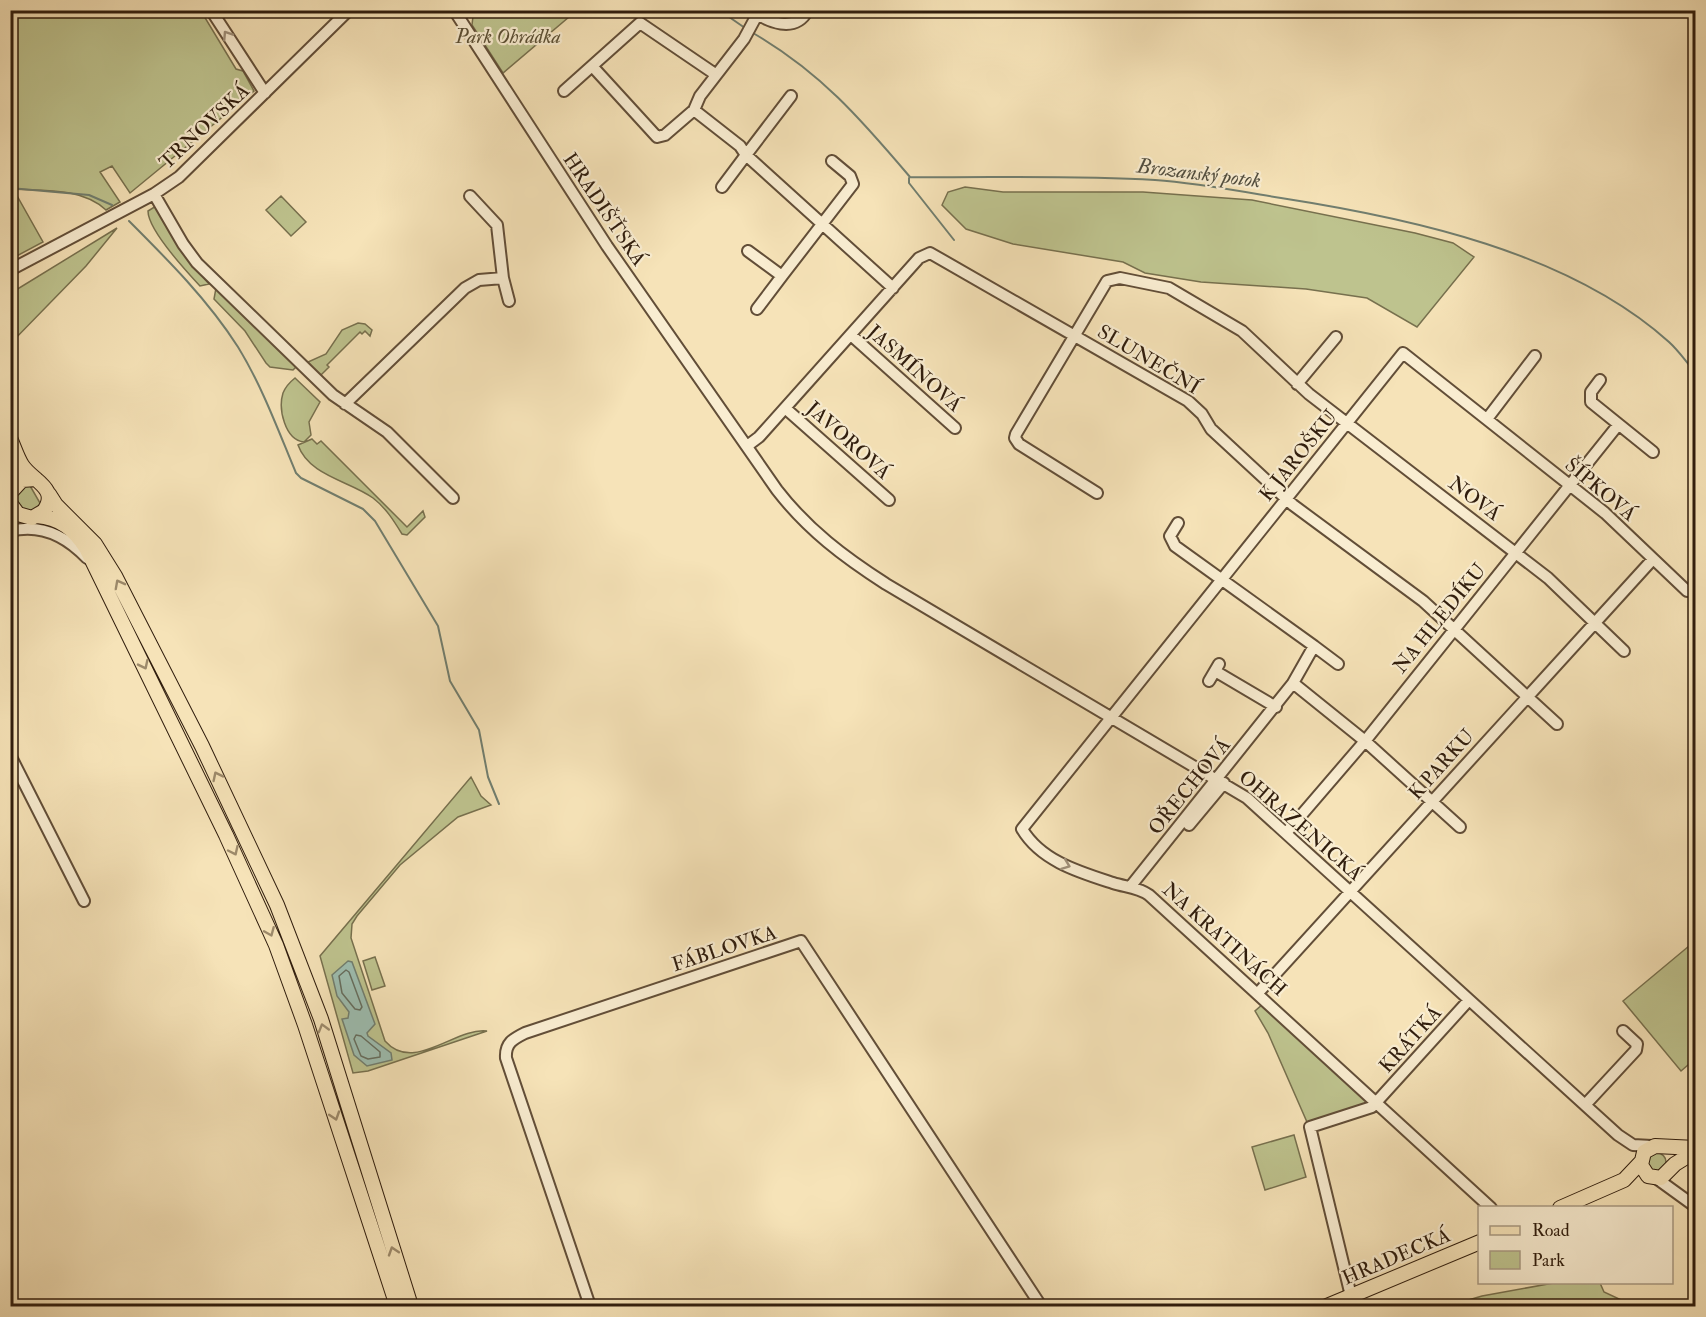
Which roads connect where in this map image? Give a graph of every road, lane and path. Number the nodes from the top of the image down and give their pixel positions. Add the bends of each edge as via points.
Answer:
1 (211, 10) edge
2 (808, 10) edge
3 (346, 13) edge
4 (455, 14) edge
5 (753, 17) edge
6 (593, 67) junction
7 (715, 74) junction
8 (564, 90) dead end
9 (265, 93) junction
10 (791, 96) dead end
11 (694, 110) junction
12 (746, 155) junction
13 (832, 161) dead end
14 (722, 187) dead end
15 (154, 194) junction
16 (470, 196) dead end
17 (821, 225) junction
18 (748, 251) dead end
19 (10, 270) edge
20 (782, 276) junction
21 (503, 278) junction
22 (893, 288) junction
23 (509, 301) dead end
24 (757, 309) dead end
25 (851, 335) junction
26 (1074, 335) junction
27 (1336, 337) dead end
28 (1403, 353) joint
29 (1535, 356) dead end
30 (1600, 380) dead end
31 (1297, 384) junction
32 (345, 404) junction
33 (785, 408) junction
34 (1487, 419) junction
35 (1347, 423) junction
36 (1618, 424) junction
37 (955, 428) dead end
38 (10, 438) edge
39 (747, 446) junction
40 (1653, 452) dead end
41 (10, 461) edge
42 (36, 479) junction
43 (1569, 485) junction
44 (1096, 493) dead end
45 (49, 494) junction
46 (11, 495) edge
47 (453, 498) dead end
48 (1286, 499) junction
49 (889, 500) dead end
50 (37, 516) junction
51 (16, 518) edge
52 (1178, 523) dead end
53 (10, 531) edge
54 (1516, 552) junction
55 (1653, 560) junction
56 (100, 575) junction
57 (1221, 579) junction
58 (1687, 591) dead end
59 (1594, 623) junction
60 (1453, 628) junction
61 (1314, 646) junction
62 (1624, 651) dead end
63 (1338, 664) dead end
64 (1209, 681) dead end
65 (1293, 683) junction
66 (1526, 696) junction
67 (1276, 706) junction
68 (1111, 716) junction
69 (1557, 724) dead end
70 (1365, 741) junction
71 (10, 754) edge
72 (1220, 781) junction
73 (1432, 801) junction
74 (1460, 827) dead end
75 (1286, 833) junction
76 (1135, 888) junction
77 (1351, 892) junction
78 (84, 901) dead end
79 (1258, 993) junction
80 (1469, 1000) junction
81 (1623, 1031) dead end
82 (1377, 1102) junction
83 (1585, 1105) junction
84 (1618, 1135) junction
85 (1657, 1146) junction
86 (1695, 1150) edge
87 (1641, 1160) junction
88 (1671, 1170) junction
89 (1653, 1178) junction
90 (1614, 1185) junction
91 (1692, 1203) edge
92 (1489, 1206) edge
93 (1565, 1206) edge
94 (1478, 1242) edge
95 (1351, 1296) junction
96 (397, 1306) edge
97 (411, 1306) edge
98 (590, 1306) edge
99 (1041, 1306) edge
100 (1327, 1306) edge

9 -> 1 street
2 - 5 street via 795,23 777,24
3 - 9 street, TRNOVSKÁ
4 - 39 street, HRADIŠŤSKÁ via 607,246
5 - 7 street via 744,39
6 - 7 street via 640,23
6 - 8 street
6 - 11 street via 657,137 665,135
7 - 11 street
9 - 15 street, TRNOVSKÁ via 186,171
10 - 12 street
11 - 12 street
12 - 14 street
12 - 17 street
13 - 17 street via 854,181
15 - 19 street, TRNOVSKÁ
15 - 32 street via 197,263
16 - 21 street via 497,225
17 - 20 street
17 - 22 street
18 - 20 street
20 - 24 street
21 - 23 street
21 - 32 street via 479,280 454,296
22 - 25 street, SLUNEČNÍ
22 - 26 street, SLUNEČNÍ via 920,258 930,253
25 - 33 street, SLUNEČNÍ
25 - 37 street, JASMÍNOVÁ
26 - 31 street, NOVÁ via 1110,279 1162,286 1179,292 1242,331
26 - 44 street via 1015,438
26 - 48 street, SLUNEČNÍ via 1188,400 1211,429
27 - 31 street
28 - 34 street, ŠÍPKOVÁ
28 - 35 street, K JAROŠKU
29 - 34 street
30 - 36 street via 1591,392 1591,402
31 - 35 street, NOVÁ
32 - 47 street via 387,432
33 - 39 street, SLUNEČNÍ
33 - 49 street, JAVOROVÁ
34 - 43 street, ŠÍPKOVÁ
35 - 48 street, K JAROŠKU
35 - 54 street, NOVÁ
36 - 40 street
36 - 43 street, NA HLEDÍKU
38 - 42 main road via 22,465
39 - 68 street, OHRAZENICKÁ via 804,523 842,555
41 - 46 main road via 14,478
42 - 45 main road
42 - 46 main road via 22,480
43 - 54 street, NA HLEDÍKU
43 - 55 street, ŠÍPKOVÁ via 1605,513
45 - 50 main road via 47,508
97 -> 45 main road via 321,1018 277,905 115,576 95,544
46 - 51 main road
48 - 57 street, K JAROŠKU
48 - 60 street, SLUNEČNÍ via 1423,601
50 - 51 main road
50 - 56 main road via 57,520 72,530
52 - 57 street via 1170,536 1171,543
53 - 56 street via 31,528 55,533 81,552
54 - 59 street, NOVÁ
54 - 60 street, NA HLEDÍKU
55 - 58 street, ŠÍPKOVÁ
55 - 59 street, K PARKU
56 -> 96 main road via 276,945
57 - 61 street
57 - 68 street, K JAROŠKU
59 - 62 street, NOVÁ
59 - 66 street, K PARKU
60 - 66 street, SLUNEČNÍ
60 - 70 street, NA HLEDÍKU
61 - 63 street
61 - 65 street, OŘECHOVÁ
64 - 67 street via 1217,667
65 - 67 street, OŘECHOVÁ
65 - 70 street
66 - 69 street, SLUNEČNÍ
66 - 73 street, K PARKU
67 - 72 street, OŘECHOVÁ
68 - 72 street, OHRAZENICKÁ
68 -> 76 street, NA KRATINÁCH via 1022,829 1049,858
70 - 73 street
70 - 75 street, NA HLEDÍKU
71 - 78 street
72 - 75 street, OHRAZENICKÁ via 1258,807
72 - 76 street, OŘECHOVÁ
73 - 74 street
73 - 77 street, K PARKU
75 - 77 street, OHRAZENICKÁ
76 - 79 street, NA KRATINÁCH
77 - 79 street, K PARKU
77 - 80 street, OHRAZENICKÁ
79 - 82 street, NA KRATINÁCH
80 - 82 street, KRÁTKÁ
80 - 83 street, OHRAZENICKÁ
81 - 83 street via 1637,1048
82 - 92 street, NA KRATINÁCH
82 - 95 street via 1367,1110 1315,1123 1309,1129
83 - 84 street, OHRAZENICKÁ
84 - 85 street, OHRAZENICKÁ via 1633,1145
84 - 87 street, OHRAZENICKÁ
85 - 86 main road
85 - 87 main road via 1646,1150
85 - 88 main road via 1670,1153
86 - 88 main road
87 - 89 main road via 1644,1172
87 - 90 main road via 1630,1176
88 - 89 main road via 1664,1177
88 - 91 street via 1674,1184
89 - 90 main road
89 - 91 street
90 - 93 main road
94 - 95 main road, HRADECKÁ
95 - 100 main road, HRADECKÁ
98 - 99 street, FÁBLOVKA via 506,1058 507,1047 525,1033 801,941

